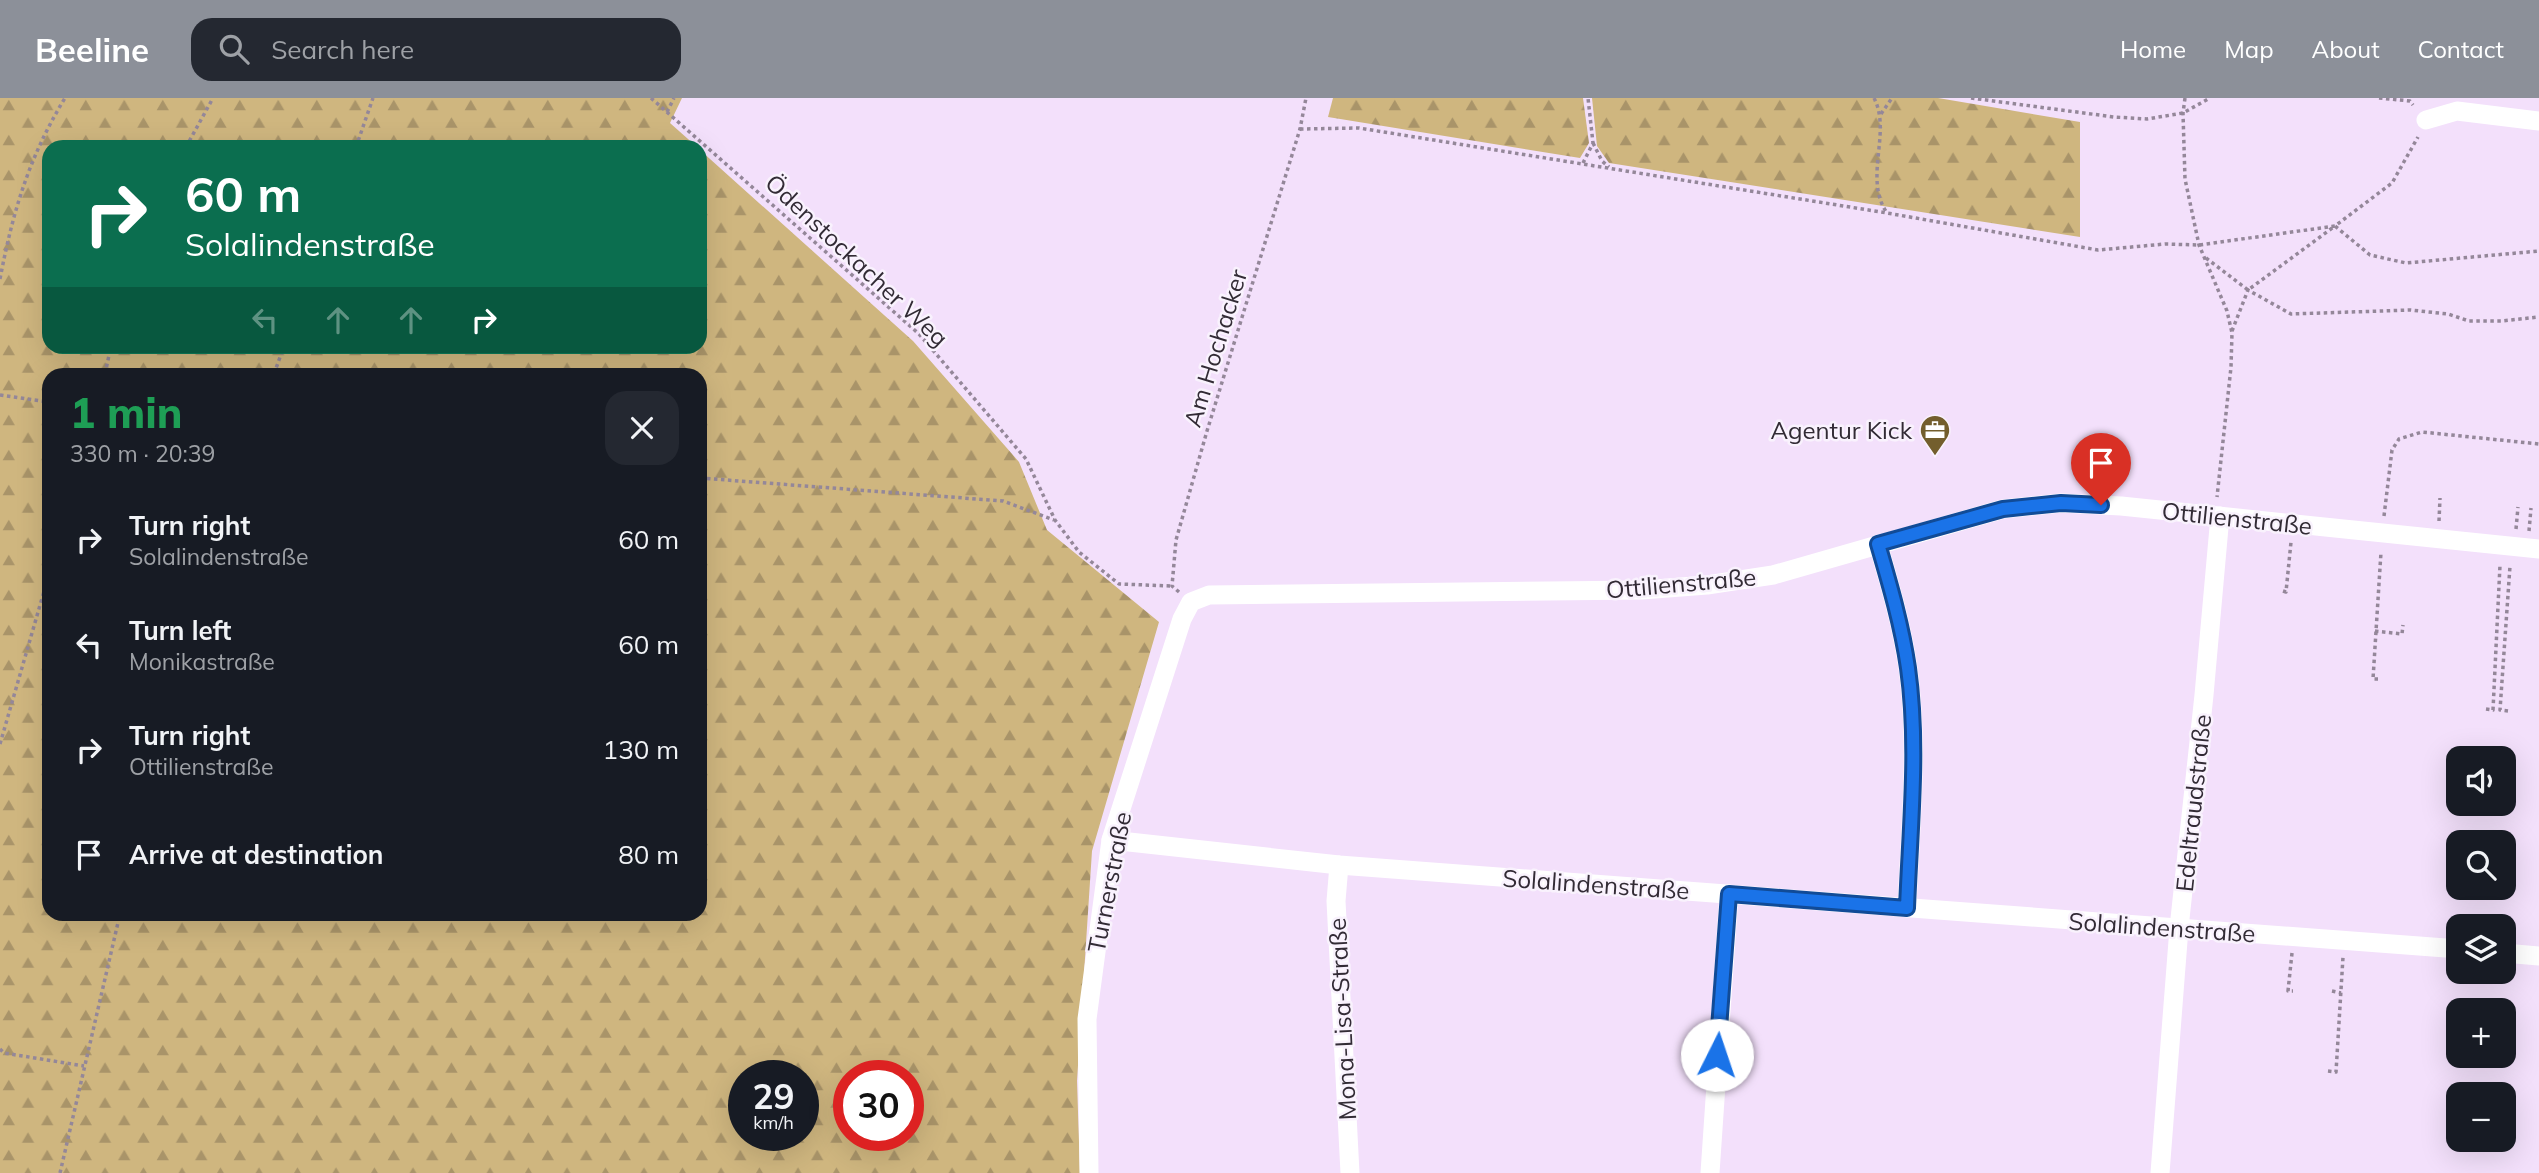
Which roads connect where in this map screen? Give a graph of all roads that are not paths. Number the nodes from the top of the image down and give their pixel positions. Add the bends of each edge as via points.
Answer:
1 (2426, 120) road end
2 (2539, 121) edge
3 (2220, 516) junction
4 (1878, 544) junction
5 (2539, 549) edge
6 (1191, 602) joint
7 (1111, 840) junction
8 (1339, 865) junction
9 (1729, 894) junction
10 (1907, 908) junction
11 (2179, 928) junction
12 (2446, 948) edge
13 (2516, 954) edge
14 (2539, 956) edge
15 (1089, 1173) edge
16 (1350, 1173) edge
17 (1710, 1173) edge
18 (2160, 1173) edge

1 - 2 street via 2457,111
3 - 4 street, Ottilienstraße via 2061,503 2003,509
3 - 5 street, Ottilienstraße
3 - 11 street, Edeltraudstraße
4 - 6 street, Ottilienstraße via 1773,575 1707,586 1209,595
4 - 10 street via 1899,614 1909,670 1912,737
6 - 7 street, Turnerstraße
7 - 8 street, Solalindenstraße
7 - 15 street, Turnerstraße via 1087,1019
8 - 9 street, Solalindenstraße
8 - 16 street, Mona-Lisa-Straße via 1336,901
9 - 10 street, Solalindenstraße
9 - 17 street
10 - 11 street, Solalindenstraße
11 - 12 street, Solalindenstraße
11 - 18 street, Edeltraudstraße
13 - 14 street

